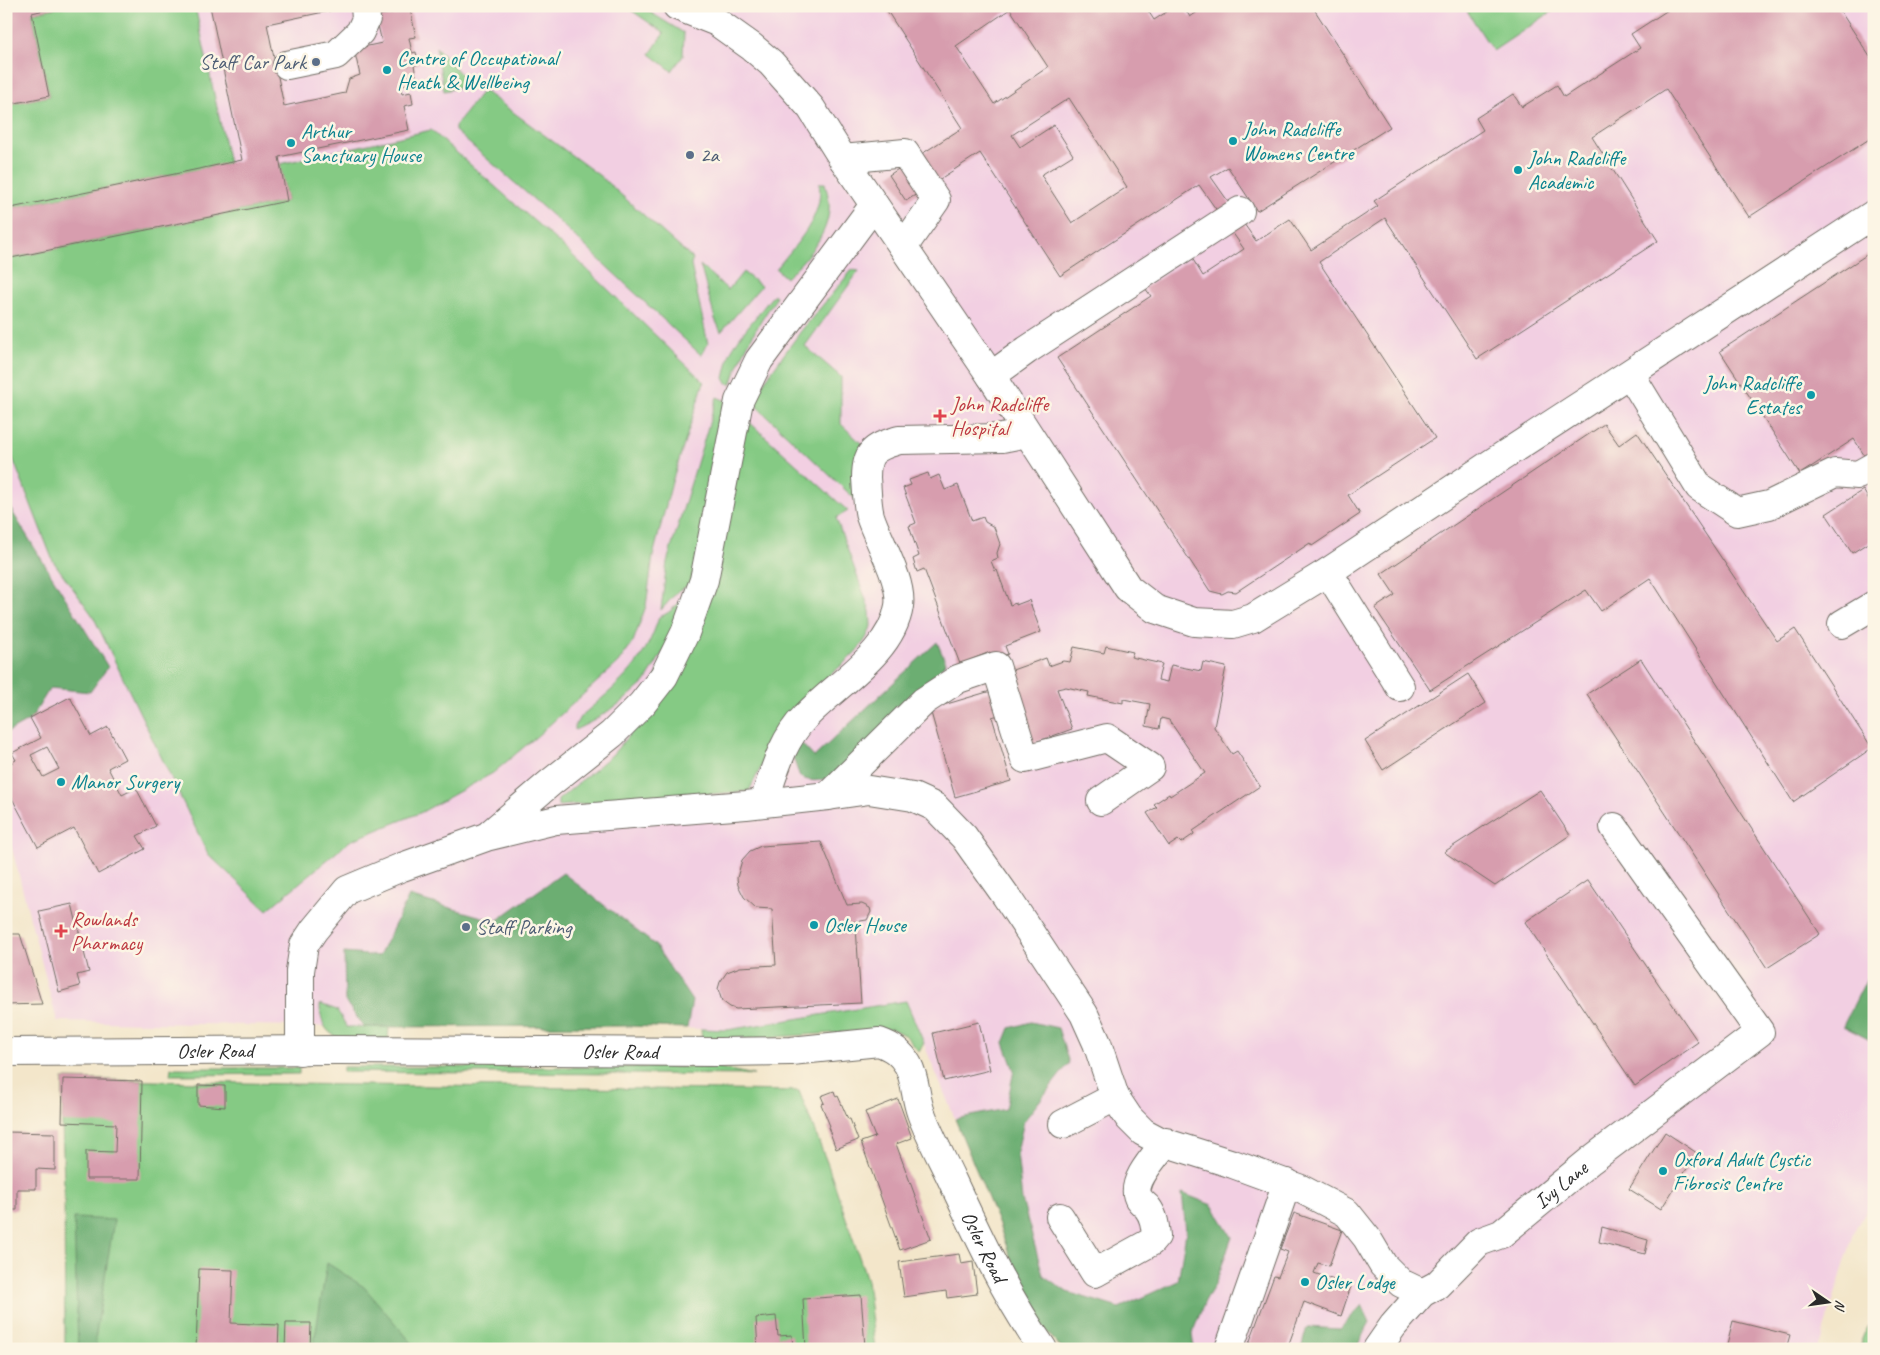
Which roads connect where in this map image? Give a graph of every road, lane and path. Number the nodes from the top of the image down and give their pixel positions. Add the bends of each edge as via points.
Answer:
1 (365, 6) edge
2 (678, 6) edge
3 (722, 14) edge
4 (287, 65) dead end
5 (843, 160) junction
6 (874, 205) junction
7 (1240, 211) dead end
8 (1874, 214) edge
9 (904, 246) junction
10 (1630, 374) junction
11 (991, 376) junction
12 (1027, 433) junction
13 (1874, 466) edge
14 (1328, 572) junction
15 (1874, 605) edge
16 (1842, 624) dead end
17 (1400, 686) dead end
18 (828, 796) junction
19 (1101, 801) dead end
20 (764, 802) junction
21 (1614, 827) dead end
22 (486, 837) junction
23 (300, 1051) junction
24 (6, 1052) edge
25 (1115, 1097) junction
26 (1063, 1124) dead end
27 (1166, 1142) junction
28 (1287, 1184) junction
29 (1060, 1217) dead end
30 (1422, 1293) junction
31 (1043, 1349) edge
32 (1229, 1349) edge
33 (1377, 1349) edge

1 - 4 street via 366,19 360,32 336,55
2 - 3 street
3 - 5 street via 793,86 811,108
5 - 6 street
5 - 9 street via 905,154 936,200
6 - 9 street
6 - 22 street via 759,360 739,401 704,580 685,633 664,676 612,734
7 - 11 street
8 - 10 street
9 - 11 street
10 - 13 street via 1699,487 1737,512 1769,505 1836,473 1858,475
10 - 14 street
11 - 12 street
12 - 14 street via 1128,588 1155,609 1194,622 1233,624 1253,618
12 - 20 street via 1002,438 899,440 872,454 866,471 870,515 900,597 897,618 870,658 804,717 789,737
14 - 17 street
15 - 16 street
18 - 19 street via 924,701 958,679 996,666 1025,758 1107,738 1150,767
18 - 20 street
18 - 25 street via 869,790 913,797 935,807 949,820 1006,896 1084,1014
20 - 22 street via 556,820
21 - 30 street, Ivy Lane via 1760,1032 1591,1160 1501,1234 1479,1242 1437,1285
22 - 23 street via 347,890 304,945 300,971
23 - 24 street, Osler Road
23 - 31 street, Osler Road via 719,1052 791,1051 879,1042 891,1046 901,1054 914,1078 921,1112 979,1238
25 - 26 street
25 - 27 street via 1143,1132
27 - 28 street
27 - 29 street via 1142,1173 1136,1188 1138,1198 1155,1220 1156,1236 1151,1242 1095,1273
28 - 30 street via 1347,1213 1383,1265 1401,1284
28 - 32 street
30 - 33 street, Ivy Lane

